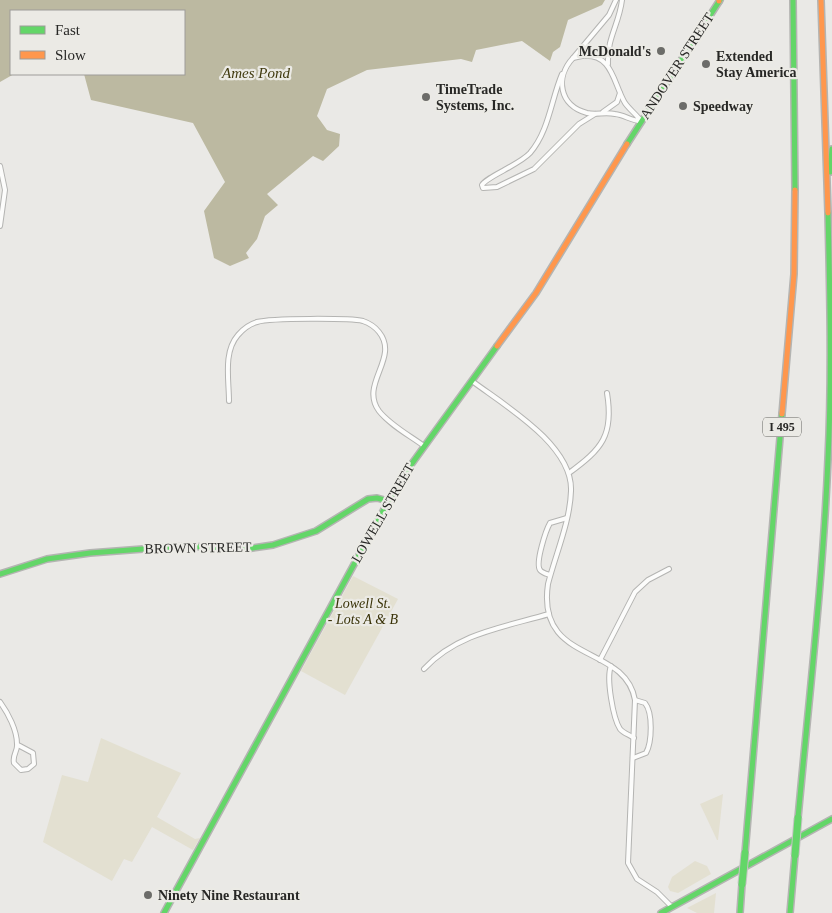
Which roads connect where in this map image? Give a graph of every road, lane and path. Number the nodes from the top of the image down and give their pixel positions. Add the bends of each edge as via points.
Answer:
1 (616, 0) edge
2 (622, 0) edge
3 (720, 0) edge
4 (792, 0) edge
5 (821, 0) edge
6 (573, 58) junction
7 (608, 64) junction
8 (562, 74) junction
9 (620, 93) junction
10 (601, 113) junction
11 (596, 114) junction
12 (641, 121) junction
13 (634, 132) joint
14 (832, 150) edge
15 (0, 166) edge
16 (828, 212) junction
17 (0, 226) edge
18 (472, 381) junction
19 (607, 393) dead end
20 (229, 401) dead end
21 (424, 446) junction
22 (569, 473) junction
23 (388, 501) junction
24 (567, 518) junction
25 (669, 569) dead end
26 (0, 574) edge
27 (550, 575) junction
28 (549, 614) junction
29 (600, 660) junction
30 (611, 666) junction
31 (424, 669) dead end
32 (635, 700) junction
33 (0, 702) edge
34 (634, 738) junction
35 (18, 745) junction
36 (633, 758) junction
37 (832, 819) edge
38 (671, 906) junction
39 (164, 913) edge
40 (661, 913) edge
41 (740, 913) edge
42 (790, 913) edge

1 - 6 street via 609,16
2 - 7 street via 620,15 609,39
3 - 12 main road, ANDOVER STREET
4 - 41 main road, I 495, bridge via 796,163 794,274
5 - 16 main road
6 - 7 street via 593,56
6 - 8 street
7 - 9 street
8 - 11 street via 561,89 565,98 580,110
8 - 11 street via 545,129 535,147 513,167 485,180 483,188 497,187 534,169 580,124
9 - 10 street via 616,103
9 - 12 street
10 - 11 street
10 - 12 street
12 - 13 main road, ANDOVER STREET
13 - 18 main road, LOWELL STREET via 544,281
14 - 16 main road
15 - 17 street via 5,190
16 - 42 main road, bridge via 831,367 828,455
18 - 21 main road, LOWELL STREET
18 - 22 street via 550,443
19 - 22 street via 609,417 604,440 596,451
20 - 21 street via 230,350 237,336 250,325 272,321 364,322 379,331 386,349 373,390 376,405 384,416
21 - 23 main road, LOWELL STREET
22 - 24 street via 571,489
23 - 26 main road, BROWN STREET via 368,499 316,531 273,546 246,549 184,546 90,553 47,559
23 - 39 main road, LOWELL STREET
24 - 27 street
24 - 27 street via 550,524 547,530 538,564 541,571
25 - 29 street via 644,583 632,595
27 - 28 street via 546,596
28 - 29 street via 563,638
28 - 31 street via 463,639 442,651
29 - 30 street
30 - 32 street via 629,683
30 - 34 street via 609,686 620,727
32 - 34 street
32 - 36 street via 645,703 650,711 649,747 646,753
33 - 35 street
34 - 36 street
35 - 35 street via 33,753 34,764 28,769 21,770 14,763
36 - 38 street via 628,863 640,882 658,892
37 - 38 main road
38 - 40 main road

